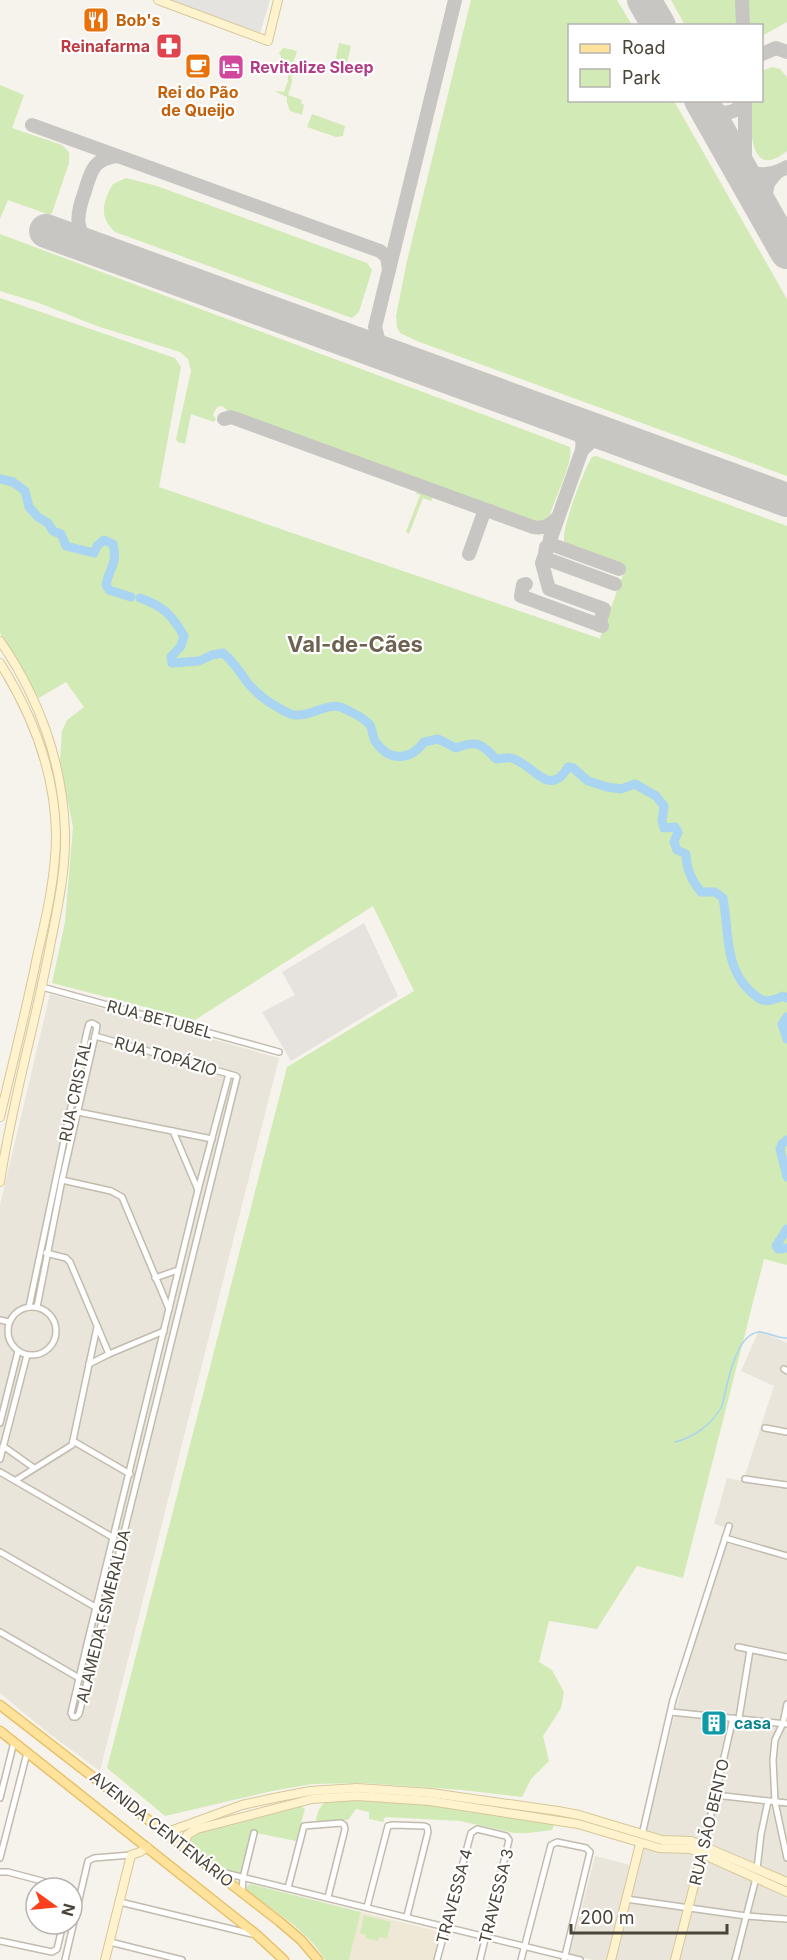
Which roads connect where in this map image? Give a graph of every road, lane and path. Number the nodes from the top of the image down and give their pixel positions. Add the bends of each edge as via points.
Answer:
1 (158, 0) edge
2 (278, 0) edge
3 (0, 641) edge
4 (0, 663) edge
5 (42, 987) junction
6 (95, 1036) junction
7 (279, 1052) dead end
8 (78, 1072) junction
9 (87, 1074) junction
10 (229, 1074) junction
11 (237, 1076) joint
12 (78, 1112) junction
13 (0, 1117) edge
14 (173, 1131) junction
15 (212, 1139) junction
16 (209, 1150) junction
17 (218, 1152) junction
18 (62, 1180) junction
19 (0, 1182) edge
20 (198, 1190) junction
21 (51, 1216) junction
22 (46, 1253) junction
23 (180, 1262) junction
24 (190, 1264) junction
25 (178, 1270) junction
26 (155, 1278) junction
27 (29, 1307) junction
28 (37, 1307) junction
29 (169, 1310) junction
30 (0, 1320) edge
31 (9, 1322) junction
32 (97, 1327) junction
33 (164, 1331) junction
34 (0, 1332) edge
35 (7, 1334) junction
36 (161, 1343) junction
37 (170, 1345) junction
38 (18, 1351) junction
39 (109, 1354) junction
40 (27, 1355) junction
41 (89, 1364) junction
42 (0, 1425) edge
43 (765, 1428) dead end
44 (8, 1429) junction
45 (787, 1432) edge
46 (73, 1441) junction
47 (137, 1442) junction
48 (145, 1445) junction
49 (3, 1446) junction
50 (0, 1460) edge
51 (34, 1468) junction
52 (0, 1472) edge
53 (130, 1474) junction
54 (745, 1479) dead end
55 (16, 1480) junction
56 (787, 1485) edge
57 (122, 1508) junction
58 (129, 1511) junction
59 (729, 1526) dead end
60 (114, 1538) junction
61 (725, 1538) junction
62 (0, 1552) edge
63 (787, 1556) edge
64 (105, 1575) junction
65 (112, 1579) junction
66 (97, 1608) junction
67 (0, 1632) edge
68 (87, 1644) junction
69 (738, 1647) dead end
70 (95, 1648) junction
71 (750, 1650) junction
72 (787, 1657) edge
73 (79, 1678) junction
74 (0, 1704) edge
75 (787, 1704) edge
76 (671, 1712) junction
77 (736, 1718) junction
78 (785, 1724) edge
79 (0, 1731) edge
80 (14, 1742) junction
81 (27, 1753) junction
82 (8, 1767) junction
83 (22, 1772) junction
84 (715, 1796) junction
85 (0, 1798) edge
86 (768, 1801) junction
87 (775, 1802) junction
88 (787, 1803) edge
89 (154, 1823) junction
90 (254, 1833) dead end
91 (471, 1833) joint
92 (641, 1839) junction
93 (2, 1843) edge
94 (147, 1847) junction
95 (185, 1848) junction
96 (703, 1849) junction
97 (131, 1855) junction
98 (0, 1858) edge
99 (787, 1858) edge
100 (757, 1869) junction
101 (212, 1870) junction
102 (0, 1874) edge
103 (24, 1876) edge
104 (243, 1878) junction
105 (756, 1878) junction
106 (787, 1882) edge
107 (288, 1888) junction
108 (242, 1892) junction
109 (787, 1892) edge
110 (328, 1897) junction
111 (626, 1899) junction
112 (120, 1902) junction
113 (367, 1906) junction
114 (688, 1907) junction
115 (407, 1916) junction
116 (746, 1916) junction
117 (787, 1919) edge
118 (446, 1926) junction
119 (257, 1935) junction
120 (60, 1936) edge
121 (486, 1936) junction
122 (0, 1941) edge
123 (110, 1942) junction
124 (525, 1946) junction
125 (564, 1958) edge
126 (65, 1960) edge
127 (105, 1960) edge
128 (182, 1960) edge
129 (284, 1960) edge
130 (318, 1960) edge
131 (437, 1960) edge
132 (480, 1960) edge
133 (521, 1960) edge
134 (580, 1960) edge
135 (611, 1960) edge
136 (675, 1960) edge
137 (735, 1960) edge

1 - 2 street via 268,40
3 - 5 street via 29,689 45,727 62,793 64,868
4 - 13 street via 17,689 40,745 54,803 56,833 45,922
5 - 7 street, RUA BETUBEL
5 - 19 street
6 - 8 street, RUA CRISTAL via 96,1026 90,1023
6 - 9 street, RUA CRISTAL
6 - 10 street, RUA TOPÁZIO
8 - 9 street
8 - 21 street, RUA CRISTAL
9 - 12 street, RUA CRISTAL
10 - 11 street, RUA TOPÁZIO
10 - 15 street, ALAMEDA ESMERALDA
11 - 17 street, ALAMEDA ESMERALDA
12 - 14 street
12 - 18 street, RUA CRISTAL
14 - 15 street
14 - 20 street
15 - 16 street, ALAMEDA ESMERALDA
16 - 17 street
16 - 20 street, ALAMEDA ESMERALDA
17 - 24 street, ALAMEDA ESMERALDA
18 - 21 street, RUA CRISTAL
18 - 26 street via 122,1197
20 - 23 street, ALAMEDA ESMERALDA
21 - 22 street, RUA CRISTAL
21 - 27 street, RUA CRISTAL
22 - 28 street, RUA CRISTAL
22 - 32 street via 69,1262
23 - 24 street
23 - 25 street, ALAMEDA ESMERALDA
24 - 37 street, ALAMEDA ESMERALDA
25 - 26 street
25 - 29 street, ALAMEDA ESMERALDA
26 - 29 street
27 - 28 street
27 - 31 street via 17,1312
28 - 40 street via 51,1316 56,1332 43,1352
29 - 33 street, ALAMEDA ESMERALDA
30 - 31 street
31 - 35 street
32 - 39 street
32 - 41 street
33 - 36 street, ALAMEDA ESMERALDA
33 - 39 street
34 - 35 street
35 - 38 street
36 - 37 street
36 - 47 street, ALAMEDA ESMERALDA
37 - 48 street, ALAMEDA ESMERALDA
38 - 40 street
38 - 42 street
39 - 41 street
40 - 44 street
41 - 46 street
42 - 44 street
43 - 45 street
44 - 49 street
46 - 51 street via 69,1448
46 - 53 street
47 - 48 street
47 - 53 street, ALAMEDA ESMERALDA
48 - 58 street, ALAMEDA ESMERALDA
49 - 50 street
49 - 51 street
51 - 55 street
52 - 55 street
53 - 57 street, ALAMEDA ESMERALDA
54 - 56 street
55 - 60 street
57 - 58 street
57 - 60 street, ALAMEDA ESMERALDA
58 - 65 street, ALAMEDA ESMERALDA
59 - 61 street
60 - 64 street, ALAMEDA ESMERALDA
61 - 63 street
61 - 76 street
62 - 66 street
64 - 65 street
64 - 66 street, ALAMEDA ESMERALDA
65 - 70 street, ALAMEDA ESMERALDA
66 - 68 street, ALAMEDA ESMERALDA
67 - 73 street
68 - 70 street
68 - 73 street, ALAMEDA ESMERALDA
69 - 71 street
70 - 73 street, ALAMEDA ESMERALDA via 78,1716 73,1717
71 - 72 street
71 - 77 street, RUA SÃO BENTO
74 - 89 main road, AVENIDA CENTENÁRIO
75 - 78 street
76 - 77 street
76 - 92 street
77 - 78 street
77 - 84 street, RUA SÃO BENTO
78 - 87 street via 774,1746
79 - 80 main road, AVENIDA CENTENÁRIO
80 - 81 main road, AVENIDA CENTENÁRIO
80 - 82 street
81 - 83 street
81 - 94 main road, AVENIDA CENTENÁRIO
82 - 83 street
82 - 85 street
83 - 93 street
84 - 86 street
84 - 96 street, RUA SÃO BENTO
86 - 87 street
86 - 100 street
87 - 88 street
87 - 99 street
89 - 92 street via 171,1830 242,1805 310,1791 357,1788 558,1811
89 - 95 main road, AVENIDA CENTENÁRIO
90 - 104 street
91 - 118 street, TRAVESSA 4
91 - 121 street, TRAVESSA 3 via 477,1829 509,1840
92 - 95 street via 578,1824 430,1801 357,1796 312,1799 197,1829 187,1835
92 - 96 street via 668,1850
92 - 111 street
93 - 98 street
94 - 97 street
94 - 119 main road, AVENIDA CENTENÁRIO
95 - 101 main road, AVENIDA CENTENÁRIO
96 - 100 street
96 - 105 street
96 - 114 street, RUA SÃO BENTO
97 - 112 street
97 - 126 street via 88,1861
100 - 106 street
101 - 104 street
101 - 108 main road, AVENIDA CENTENÁRIO
102 - 103 street
104 - 107 street
104 - 108 street
105 - 109 street
105 - 116 street
107 - 110 street
107 - 110 street via 304,1826 341,1823 345,1829
108 - 130 main road, AVENIDA CENTENÁRIO via 301,1940
110 - 113 street
111 - 114 street
111 - 135 street
112 - 119 street
112 - 123 street
113 - 115 street
113 - 115 street via 388,1826 424,1826 428,1832
114 - 116 street
114 - 136 street, RUA SÃO BENTO
115 - 118 street
116 - 117 street
116 - 137 street
118 - 121 street
118 - 131 street, TRAVESSA 4
119 - 129 main road, AVENIDA CENTENÁRIO
120 - 122 street via 52,1952
121 - 124 street
121 - 132 street, TRAVESSA 3
123 - 127 street
123 - 128 street
124 - 125 street
124 - 125 street via 551,1845 556,1842 586,1848 590,1855
124 - 133 street
125 - 134 street

